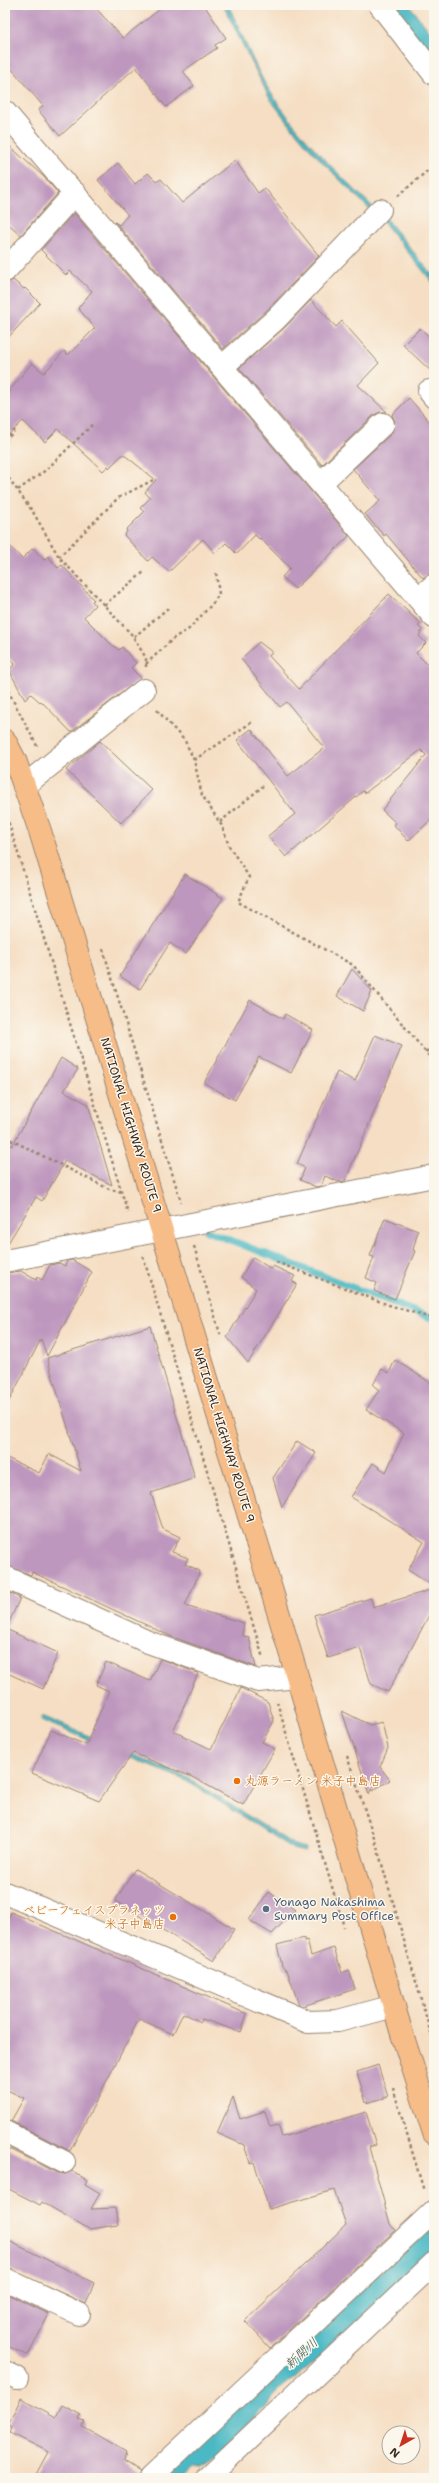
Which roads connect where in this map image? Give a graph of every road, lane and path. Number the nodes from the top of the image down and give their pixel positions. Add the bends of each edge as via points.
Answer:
1 (380, 5) edge
2 (434, 74) edge
3 (5, 112) edge
4 (434, 165) edge
5 (75, 193) junction
6 (380, 210) joint
7 (5, 271) edge
8 (222, 367) junction
9 (383, 424) dead end
10 (92, 425) dead end
11 (15, 430) dead end
12 (5, 442) edge
13 (5, 473) edge
14 (153, 480) dead end
15 (321, 484) junction
16 (18, 490) junction
17 (59, 557) junction
18 (144, 572) dead end
19 (216, 573) dead end
20 (426, 592) edge
21 (104, 605) junction
22 (168, 608) dead end
23 (434, 617) edge
24 (134, 637) junction
25 (146, 664) junction
26 (144, 690) junction
27 (252, 722) dead end
28 (5, 741) edge
29 (194, 760) junction
30 (24, 786) junction
31 (263, 786) dead end
32 (5, 811) edge
33 (220, 822) junction
34 (434, 1044) edge
35 (426, 1052) junction
36 (434, 1062) edge
37 (5, 1137) edge
38 (434, 1176) edge
39 (122, 1193) junction
40 (131, 1220) dead end
41 (163, 1231) junction
42 (141, 1250) dead end
43 (5, 1261) edge
44 (276, 1262) dead end
45 (434, 1319) edge
46 (5, 1576) edge
47 (266, 1665) dead end
48 (297, 1677) junction
49 (275, 1696) dead end
50 (5, 1893) edge
51 (346, 1932) dead end
52 (413, 1969) dead end
53 (407, 1971) dead end
54 (394, 2006) junction
55 (429, 2026) dead end
56 (424, 2028) dead end
57 (392, 2087) dead end
58 (5, 2132) edge
59 (434, 2133) edge
60 (64, 2162) dead end
61 (433, 2212) edge
62 (434, 2263) edge
63 (5, 2279) edge
64 (79, 2314) dead end
65 (150, 2478) edge
66 (207, 2478) edge

1 - 2 street
3 - 5 street
4 - 6 path
5 - 7 street
5 - 8 street
6 - 8 street via 276,319
8 - 15 street
9 - 15 street
10 - 16 path via 50,466
11 - 12 path
13 - 16 path
14 - 17 path via 118,498
15 - 20 street
16 - 17 path
17 - 21 path
18 - 21 path
19 - 25 path via 219,594 213,603 190,629 175,637
20 - 23 street
21 - 24 path
22 - 24 path
24 - 25 path via 146,658
25 - 26 path
26 - 29 path via 159,712 186,741
26 - 30 street
27 - 29 path
28 - 30 highway, NATIONAL HIGHWAY ROUTE 9
29 - 33 path via 202,795
30 - 41 highway, NATIONAL HIGHWAY ROUTE 9
31 - 33 path
32 - 39 path
33 - 35 path via 229,846 249,877 238,902 353,965
34 - 35 path
35 - 36 path
37 - 39 path via 109,1189
38 - 41 street
39 - 40 path
41 - 43 street
41 - 48 highway, NATIONAL HIGHWAY ROUTE 9
42 - 47 path
44 - 45 path via 389,1305
46 - 48 street via 148,1642 258,1681
48 - 54 highway, NATIONAL HIGHWAY ROUTE 9
49 - 51 path
50 - 54 street via 308,2022 338,2022
52 - 53 path
54 - 59 highway, NATIONAL HIGHWAY ROUTE 9
55 - 56 path
57 - 61 path
58 - 60 street
61 - 65 street
62 - 66 street
63 - 64 street

